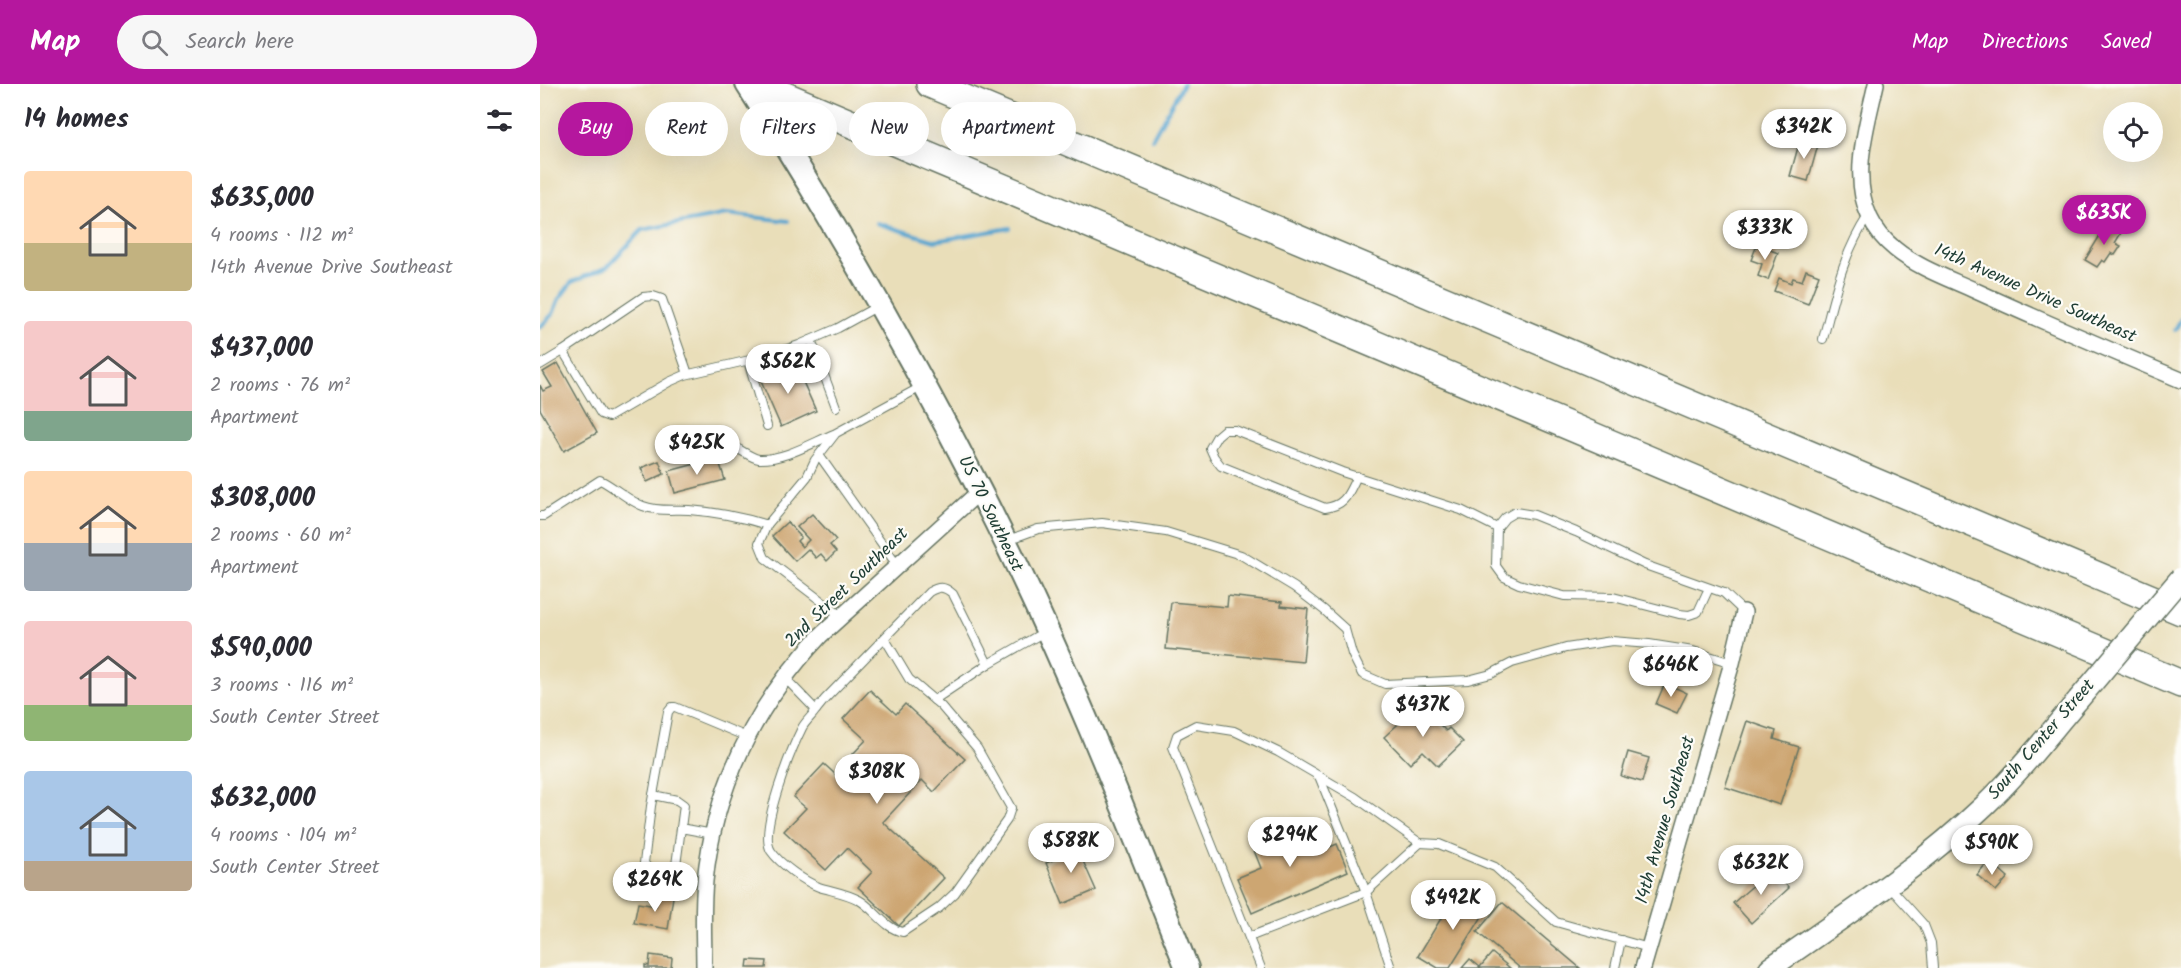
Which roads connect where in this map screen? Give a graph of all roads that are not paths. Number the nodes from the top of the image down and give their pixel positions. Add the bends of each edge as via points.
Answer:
1 (747, 84) edge
2 (757, 84) edge
3 (930, 84) edge
4 (1876, 84) edge
5 (1868, 216) junction
6 (879, 305) junction
7 (1823, 339) dead end
8 (811, 340) junction
9 (563, 351) junction
10 (748, 361) junction
11 (540, 365) edge
12 (688, 374) junction
13 (2181, 380) edge
14 (924, 385) junction
15 (836, 407) dead end
16 (767, 426) dead end
17 (836, 433) junction
18 (669, 450) dead end
19 (819, 455) junction
20 (1357, 476) junction
21 (980, 491) junction
22 (540, 516) edge
23 (767, 525) junction
24 (1497, 528) junction
25 (1004, 542) junction
26 (897, 565) junction
27 (2181, 578) edge
28 (1709, 588) junction
29 (2181, 611) edge
30 (1744, 612) joint
31 (841, 616) junction
32 (1047, 631) junction
33 (885, 639) junction
34 (1732, 663) junction
35 (988, 664) junction
36 (784, 678) junction
37 (2181, 684) edge
38 (934, 700) junction
39 (816, 710) junction
40 (747, 737) junction
41 (1319, 776) junction
42 (653, 795) junction
43 (681, 828) junction
44 (713, 834) junction
45 (1420, 843) junction
46 (1888, 885) junction
47 (1366, 892) junction
48 (1249, 937) junction
49 (1621, 940) junction
50 (1649, 948) junction
51 (704, 968) edge
52 (1187, 968) edge
53 (1261, 968) edge
54 (1391, 968) edge
55 (1615, 968) edge
56 (1643, 968) edge
57 (1770, 968) edge
58 (1933, 968) edge

1 - 6 main road, US 70 Southeast
2 - 37 highway
3 - 29 highway
4 - 5 street via 1863,145 1860,183
5 - 7 lane via 1846,256
5 - 13 street, 14th Avenue Drive Southeast via 1896,251 1922,266
6 - 8 lane
6 - 14 main road, US 70 Southeast
8 - 10 lane
8 - 15 lane
9 - 11 lane
9 - 12 lane via 606,417
9 - 12 lane via 643,297 653,296 662,299
10 - 12 lane
10 - 16 lane
14 - 17 lane
14 - 21 main road, US 70 Southeast
17 - 18 lane via 768,458 756,459 712,441
17 - 19 lane
19 - 23 lane via 807,477
19 - 26 lane
20 - 20 lane via 1235,430 1224,430 1210,448 1221,466 1325,508 1346,499
20 - 24 lane via 1444,503
21 - 25 main road, US 70 Southeast
21 - 26 street, 2nd Street Southeast
22 - 23 lane via 600,480 644,507 705,512
23 - 31 lane via 759,543 765,558
24 - 28 lane via 1515,512 1534,515 1645,565
24 - 28 lane via 1496,566 1504,577 1519,584 1564,596 1613,597 1689,615 1698,612
25 - 32 main road, US 70 Southeast
25 - 34 lane via 1038,529 1102,523 1166,532 1241,555 1324,610 1345,629 1362,674 1385,684 1468,680 1566,648 1612,641 1693,651
26 - 31 street, 2nd Street Southeast
27 - 46 street, South Center Street, bridge via 2007,783 1955,832
28 - 30 lane via 1724,593
30 - 34 street, 14th Avenue Southeast
31 - 36 street, 2nd Street Southeast
32 - 35 lane
32 - 52 main road, US 70 Southeast via 1111,777
33 - 35 lane via 939,586 953,594
33 - 38 lane via 909,679
33 - 39 lane
34 - 50 street, 14th Avenue Southeast
35 - 38 lane
36 - 39 lane
36 - 40 street, 2nd Street Southeast
38 - 39 lane via 977,748 1011,808 955,893 903,933 861,900 803,879 771,851 770,821 783,774 803,726
40 - 42 lane via 672,707
40 - 44 street, 2nd Street Southeast via 723,795
41 - 45 lane
41 - 47 lane
41 - 48 lane via 1234,731 1196,725 1177,735 1173,747
42 - 43 lane via 677,800 684,806
42 - 43 lane via 644,862 647,868 668,873 674,870
43 - 44 lane
44 - 51 street, 2nd Street Southeast via 705,882
45 - 47 lane
45 - 49 lane via 1439,844 1494,867 1556,922
46 - 57 street, South Center Street
46 - 58 lane via 1924,926 1931,943
47 - 48 lane
47 - 54 lane
48 - 53 lane
49 - 50 lane
49 - 55 lane
50 - 56 street, 14th Avenue Southeast

